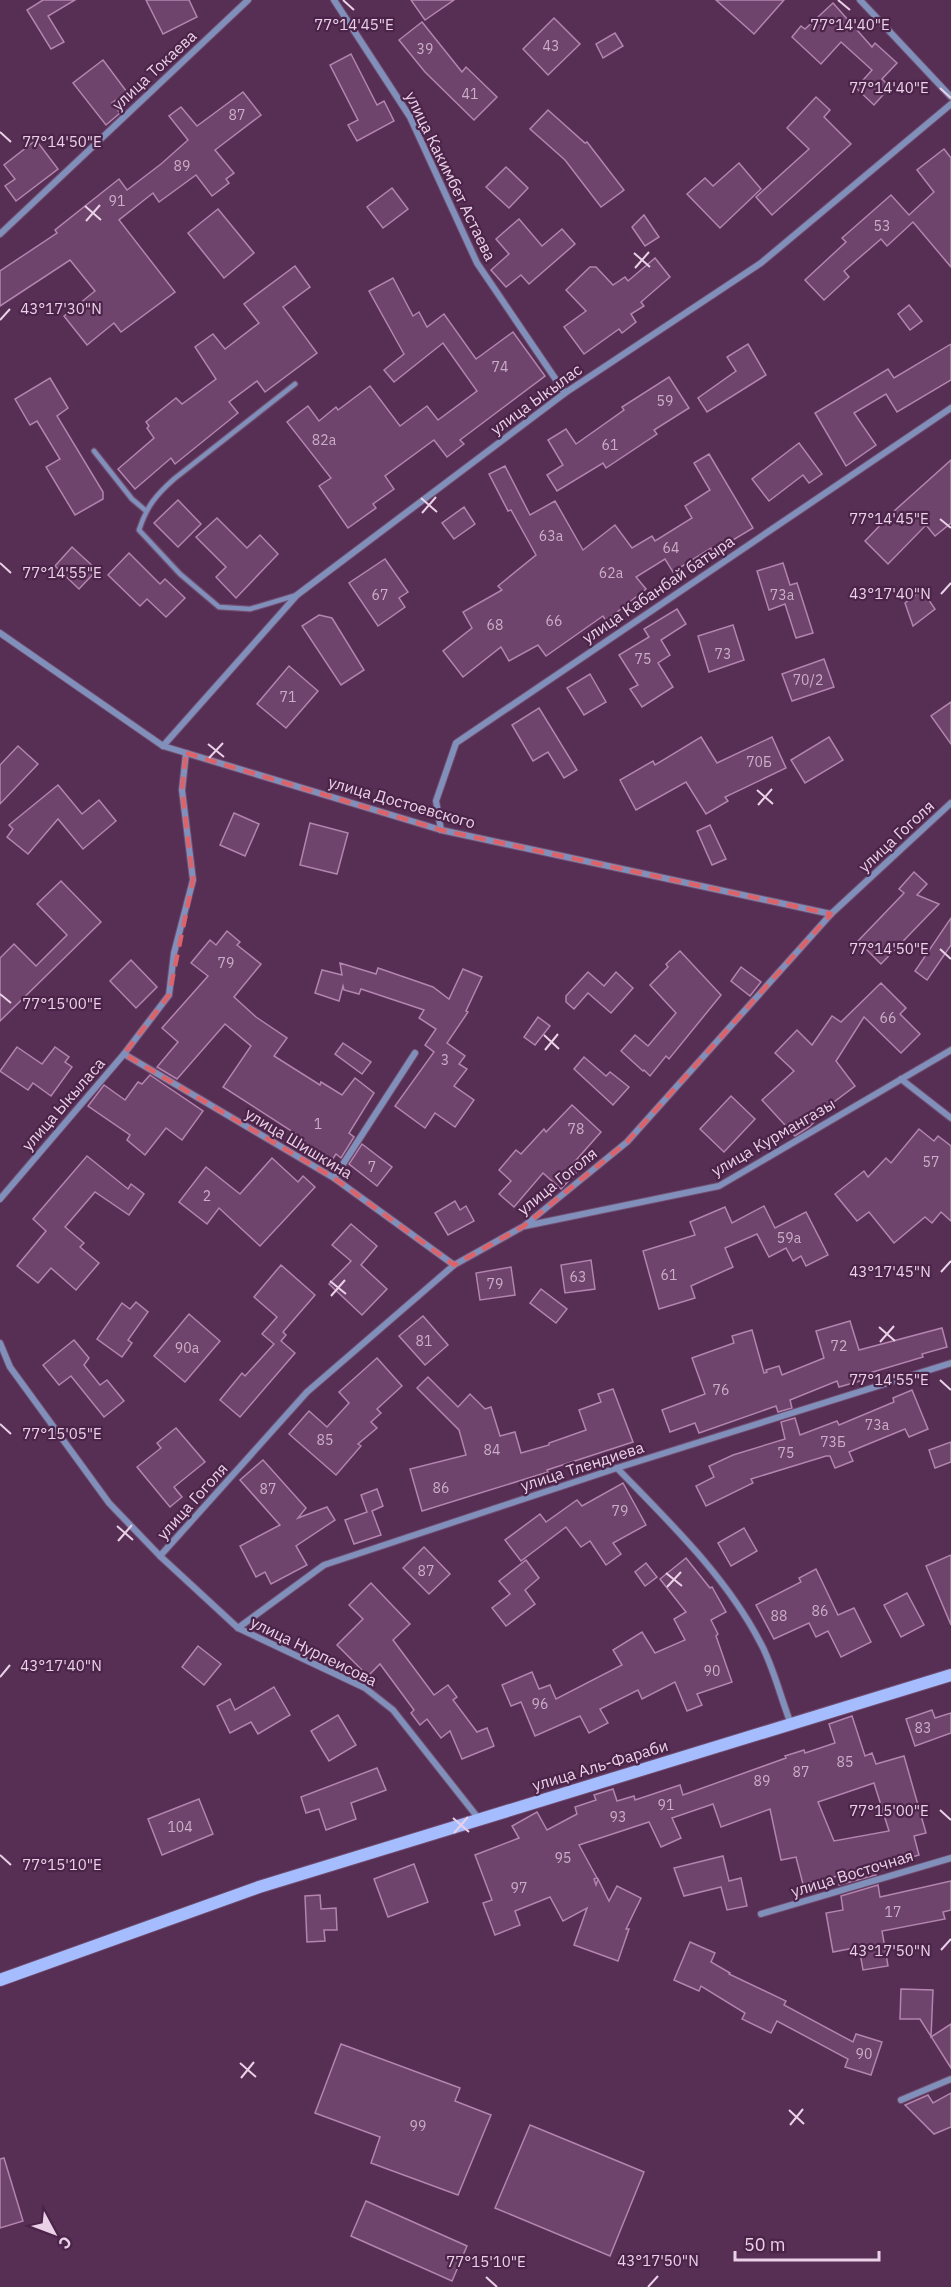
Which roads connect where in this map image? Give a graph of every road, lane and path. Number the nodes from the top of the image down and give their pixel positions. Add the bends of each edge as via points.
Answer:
1 (248, 0) edge
2 (334, 0) edge
3 (860, 0) edge
4 (951, 97) edge
5 (951, 104) edge
6 (0, 234) edge
7 (295, 384) dead end
8 (565, 393) junction
9 (951, 408) edge
10 (94, 451) dead end
11 (145, 510) junction
12 (297, 595) junction
13 (0, 633) edge
14 (163, 746) junction
15 (186, 753) junction
16 (951, 803) edge
17 (441, 830) junction
18 (831, 914) junction
19 (951, 1050) edge
20 (415, 1053) dead end
21 (124, 1054) junction
22 (901, 1079) junction
23 (951, 1118) edge
24 (334, 1178) junction
25 (0, 1199) edge
26 (524, 1226) junction
27 (454, 1265) junction
28 (0, 1343) edge
29 (951, 1363) edge
30 (617, 1468) junction
31 (160, 1557) junction
32 (238, 1629) junction
33 (951, 1675) edge
34 (791, 1724) junction
35 (479, 1819) junction
36 (951, 1858) edge
37 (761, 1914) dead end
38 (0, 1980) edge
39 (951, 2079) edge
40 (901, 2100) dead end

1 - 6 street, улица Токаева
2 - 8 street, улица Какимбет Астаева via 410,117 477,263
3 - 4 street
5 - 8 street, улица Ыкылас via 761,263
7 - 11 lane via 174,479
8 - 12 street, улица Ыкылас
9 - 17 street, улица Кабанбай батыра via 456,743 436,801
10 - 11 lane
11 - 12 lane via 139,530 180,574 219,607 250,609
12 - 14 street, улица Ыкылас
13 - 14 street, улица Достоевского
14 - 15 street, улица Достоевского
15 - 17 street, улица Достоевского
15 - 21 street via 182,790 193,880 174,952 169,995
16 - 18 street, улица Гоголя
17 - 18 street, улица Достоевского
18 - 26 street, улица Гоголя via 627,1142
19 - 22 street, улица Курмангазы
20 - 24 street
21 - 24 street, улица Шишкина
21 - 25 street, улица Ыкыласа
22 - 23 street
22 - 26 street, улица Курмангазы via 719,1186
24 - 27 street, улица Шишкина
26 - 27 street, улица Гоголя
27 - 31 street, улица Гоголя via 307,1392
28 - 31 street, улица Нурпеисова via 10,1367 109,1503
29 - 30 street, улица Тлендиева
30 - 32 street, улица Тлендиева via 324,1565
30 - 34 street via 691,1545 723,1585 761,1643
31 - 32 street, улица Нурпеисова
32 - 35 street, улица Нурпеисова via 365,1688 393,1710
33 - 34 main road, улица Аль-Фараби
34 - 35 main road, улица Аль-Фараби
35 - 38 main road, улица Аль-Фараби via 259,1887
36 - 37 street, улица Восточная
39 - 40 street

